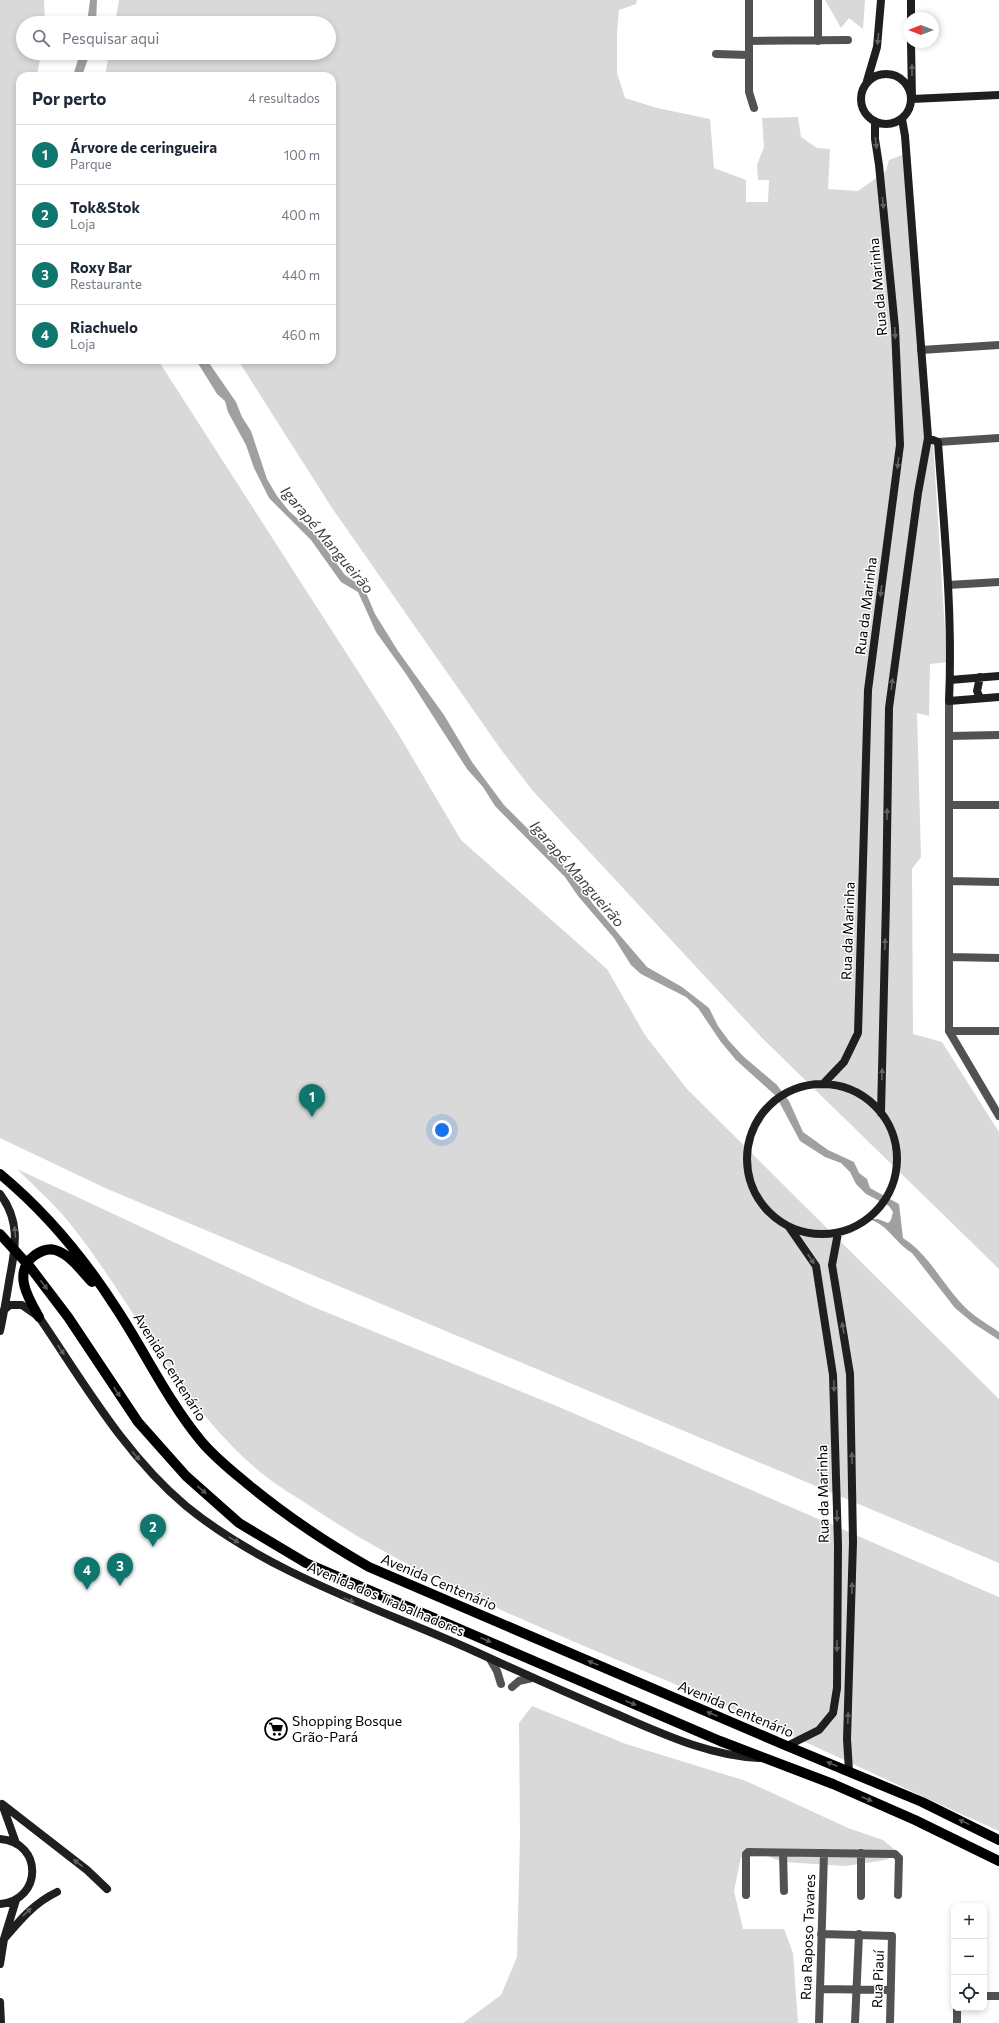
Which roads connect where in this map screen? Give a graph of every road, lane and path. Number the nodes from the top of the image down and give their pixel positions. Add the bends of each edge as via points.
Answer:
1 (749, 0) edge
2 (818, 0) edge
3 (881, 0) edge
4 (911, 0) edge
5 (911, 12) edge
6 (848, 40) dead end
7 (749, 41) junction
8 (818, 41) junction
9 (911, 48) edge
10 (716, 54) dead end
11 (749, 55) junction
12 (866, 82) junction
13 (999, 95) edge
14 (912, 99) junction
15 (754, 108) dead end
16 (902, 119) junction
17 (875, 122) junction
18 (999, 345) edge
19 (921, 350) junction
20 (928, 438) junction
21 (999, 438) edge
22 (938, 442) junction
23 (999, 582) edge
24 (948, 586) junction
25 (999, 676) edge
26 (980, 678) junction
27 (950, 680) junction
28 (999, 697) edge
29 (980, 698) junction
30 (949, 701) junction
31 (949, 736) junction
32 (999, 736) edge
33 (949, 805) junction
34 (999, 805) edge
35 (949, 882) junction
36 (999, 882) edge
37 (949, 957) junction
38 (999, 958) edge
39 (949, 1030) junction
40 (999, 1031) edge
41 (823, 1084) junction
42 (996, 1107) edge
43 (881, 1113) junction
44 (999, 1116) edge
45 (0, 1174) edge
46 (0, 1194) edge
47 (789, 1227) junction
48 (838, 1233) junction
49 (0, 1234) edge
50 (0, 1281) edge
51 (9, 1283) junction
52 (4, 1310) junction
53 (118, 1310) junction
54 (39, 1317) junction
55 (0, 1331) edge
56 (490, 1659) junction
57 (532, 1678) junction
58 (501, 1684) dead end
59 (512, 1687) dead end
60 (787, 1746) junction
61 (766, 1758) junction
62 (848, 1771) junction
63 (1, 1802) edge
64 (0, 1839) edge
65 (999, 1840) edge
66 (16, 1843) junction
67 (783, 1853) junction
68 (824, 1853) junction
69 (862, 1853) junction
70 (999, 1861) edge
71 (107, 1889) dead end
72 (57, 1892) dead end
73 (784, 1892) dead end
74 (746, 1895) dead end
75 (898, 1895) dead end
76 (861, 1896) dead end
77 (16, 1900) junction
78 (0, 1904) edge
79 (821, 1934) junction
80 (859, 1934) junction
81 (4, 1940) junction
82 (0, 1964) edge
83 (820, 1989) junction
84 (856, 1990) junction
85 (891, 1990) junction
86 (987, 1996) edge
87 (999, 1996) edge
88 (0, 2002) edge
89 (957, 2011) edge
90 (1, 2023) edge
91 (819, 2023) edge
92 (855, 2023) edge
93 (890, 2023) edge
94 (957, 2023) edge

1 - 7 street
2 - 8 street
3 -> 12 main road via 878,47
4 - 5 main road
6 - 8 street
7 - 8 street
7 - 11 street
14 -> 9 main road
10 - 11 street
11 - 15 street via 749,92
12 - 14 main road via 875,75 892,74 906,83
12 - 17 main road via 861,104 866,114
13 - 14 main road
14 - 16 main road via 909,110
16 - 17 main road via 892,124
16 - 19 main road
17 -> 41 main road, Rua da Marinha via 895,328 900,445 868,690 858,1033 844,1062
18 - 19 street
19 - 20 main road
20 - 22 main road
43 -> 20 main road via 889,708
21 - 22 street
22 - 24 main road
23 - 24 street
24 - 27 main road
25 - 26 main road
26 - 27 main road
26 - 29 main road via 976,691
27 - 30 main road
28 - 29 main road
29 - 30 main road
30 - 31 street
31 - 32 street
31 - 33 street
33 - 34 street
33 - 35 street
35 - 36 street
35 - 37 street
37 - 38 street
37 - 39 street
39 - 40 street
39 - 42 street
41 - 43 main road via 855,1092
41 - 47 main road via 790,1091 776,1100 764,1112 754,1128 747,1156 754,1191 763,1206
42 - 44 street
43 - 48 main road via 890,1127 895,1143 895,1177 889,1193 868,1219 854,1228
45 - 53 main road, Avenida Centenário via 45,1215 75,1249
51 -> 46 main road via 16,1246 13,1217
47 - 48 main road via 821,1235
47 -> 60 main road, Rua da Marinha via 816,1266 834,1376 838,1545 837,1688 833,1712 819,1730
62 -> 48 main road, Rua da Marinha via 853,1542 850,1374 832,1265
49 -> 61 main road via 30,1267 68,1317 138,1422 186,1476 239,1523 306,1563 720,1741
50 - 51 main road
51 - 52 main road
52 - 54 main road via 10,1305 22,1305
52 - 55 main road
53 - 54 main road via 72,1261 57,1250 50,1249 39,1252 32,1258 24,1268 23,1274 27,1297
60 -> 53 main road, Avenida Centenário via 369,1567 322,1540 282,1512 220,1462 202,1442 167,1394
54 -> 56 main road, Avenida dos Trabalhadores via 113,1428 131,1450 184,1504 220,1533 338,1595
56 - 57 main road, Avenida dos Trabalhadores
56 - 58 street
57 - 59 street via 519,1681
57 - 61 main road, Avenida dos Trabalhadores via 695,1746 743,1757
62 -> 60 main road, Avenida Centenário
61 -> 70 main road via 915,1820
65 -> 62 main road, Avenida Centenário via 922,1802
63 - 66 main road
71 -> 63 main road
64 - 66 main road
66 - 77 main road via 30,1858 33,1875 26,1891
67 - 68 street
67 - 73 street
67 - 74 street via 746,1853
68 - 69 street
68 - 79 street, Rua Raposo Tavares
69 - 75 street via 898,1855
69 - 76 street
81 -> 72 main road via 25,1914 43,1899
77 - 78 main road
77 - 81 main road
79 - 80 street
79 - 83 street, Rua Raposo Tavares
80 - 84 street
80 - 85 street, Rua Piauí via 892,1936
81 - 82 main road
83 - 84 street
83 - 91 street, Rua Raposo Tavares
84 - 85 street
84 - 92 street
85 - 93 street, Rua Piauí
86 - 87 street
88 - 90 main road
89 - 94 street

